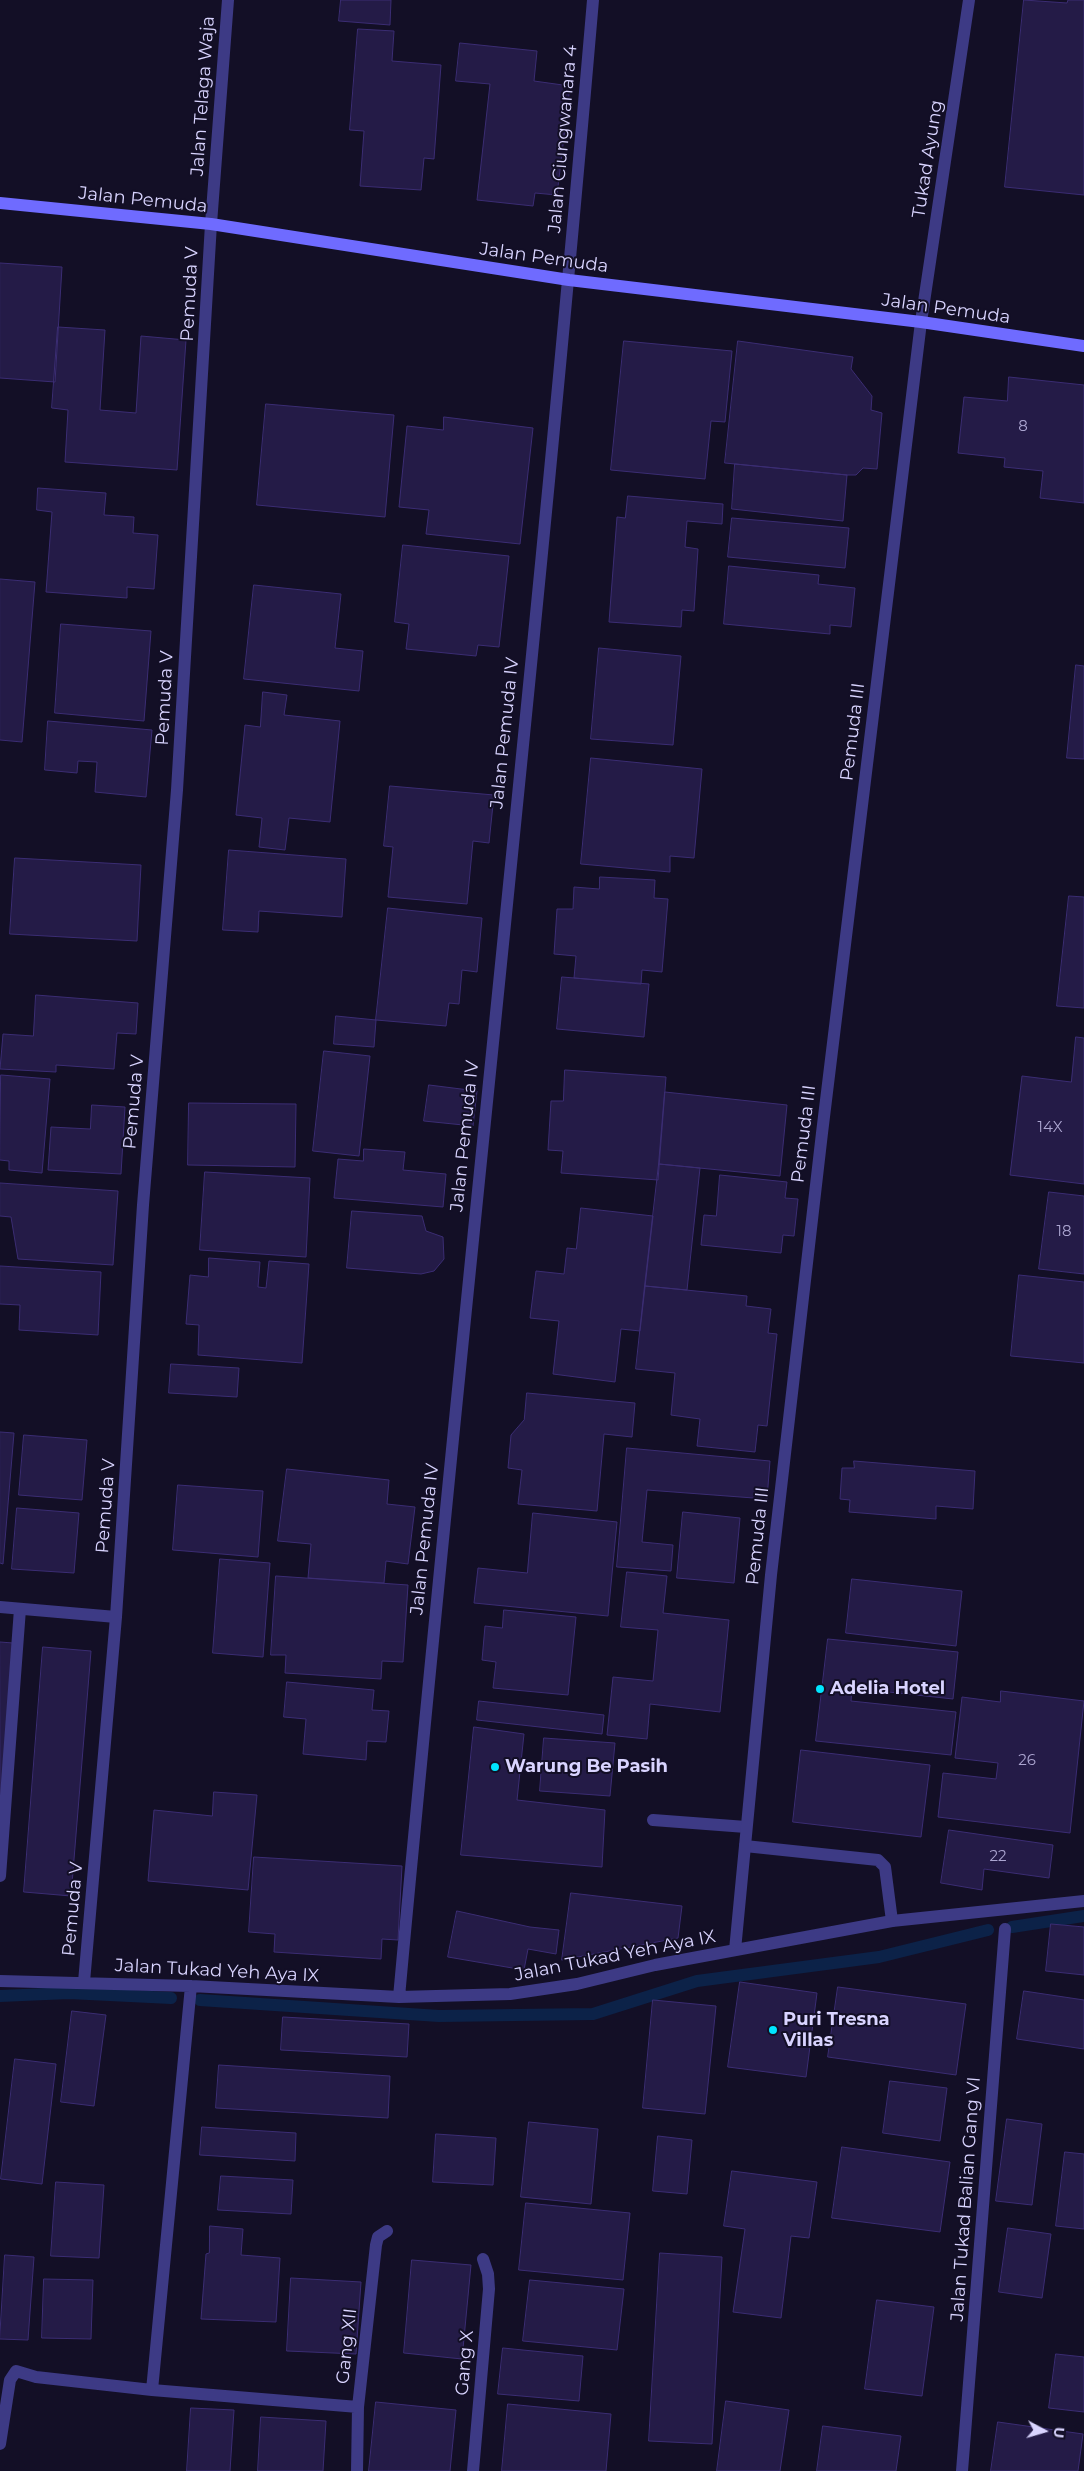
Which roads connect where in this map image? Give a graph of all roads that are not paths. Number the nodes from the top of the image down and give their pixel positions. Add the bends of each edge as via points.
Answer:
1 (228, 0) edge
2 (593, 0) edge
3 (970, 0) edge
4 (0, 203) edge
5 (211, 224) junction
6 (569, 280) junction
7 (920, 322) junction
8 (1084, 346) edge
9 (0, 1607) edge
10 (20, 1609) junction
11 (116, 1617) junction
12 (653, 1820) dead end
13 (746, 1827) junction
14 (745, 1846) junction
15 (0, 1876) edge
16 (1084, 1901) edge
17 (892, 1921) junction
18 (1005, 1929) dead end
19 (734, 1950) junction
20 (0, 1981) edge
21 (84, 1982) junction
22 (191, 1986) junction
23 (399, 1997) junction
24 (387, 2231) dead end
25 (483, 2259) dead end
26 (152, 2390) junction
27 (358, 2407) junction
28 (0, 2444) edge
29 (357, 2471) edge
30 (473, 2471) edge
31 (962, 2471) edge

1 - 5 street, Jalan Telaga Waja
2 - 6 street, Jalan Ciungwanara 4
3 - 7 street, Tukad Ayung
4 - 5 street, Jalan Pemuda
5 - 6 street, Jalan Pemuda
5 - 11 street, Pemuda V via 177,790 143,1205
6 - 7 street, Jalan Pemuda
6 - 23 street, Jalan Pemuda IV
7 - 8 street, Jalan Pemuda
7 - 13 street, Pemuda III via 770,1575
9 - 10 street
10 - 11 street
10 - 15 street
11 - 21 street, Pemuda V
12 - 13 street
13 - 14 street, Pemuda III
14 - 17 street via 878,1860 885,1868
14 - 19 street, Pemuda III
16 - 17 street, Jalan Tukad Yeh Aya IX
17 - 19 street, Jalan Tukad Yeh Aya IX
18 - 31 street, Jalan Tukad Balian Gang VI
19 - 23 street, Jalan Tukad Yeh Aya IX via 577,1984 510,1994
20 - 21 street, Jalan Tukad Yeh Aya IX
21 - 22 street, Jalan Tukad Yeh Aya IX
22 - 23 street, Jalan Tukad Yeh Aya IX
22 - 26 street
24 - 27 street, Gang XII via 378,2237 376,2244
25 - 30 street, Gang X via 489,2290
26 - 27 street
26 - 28 street via 36,2377 16,2371 10,2380
27 - 29 street, Gang XII

